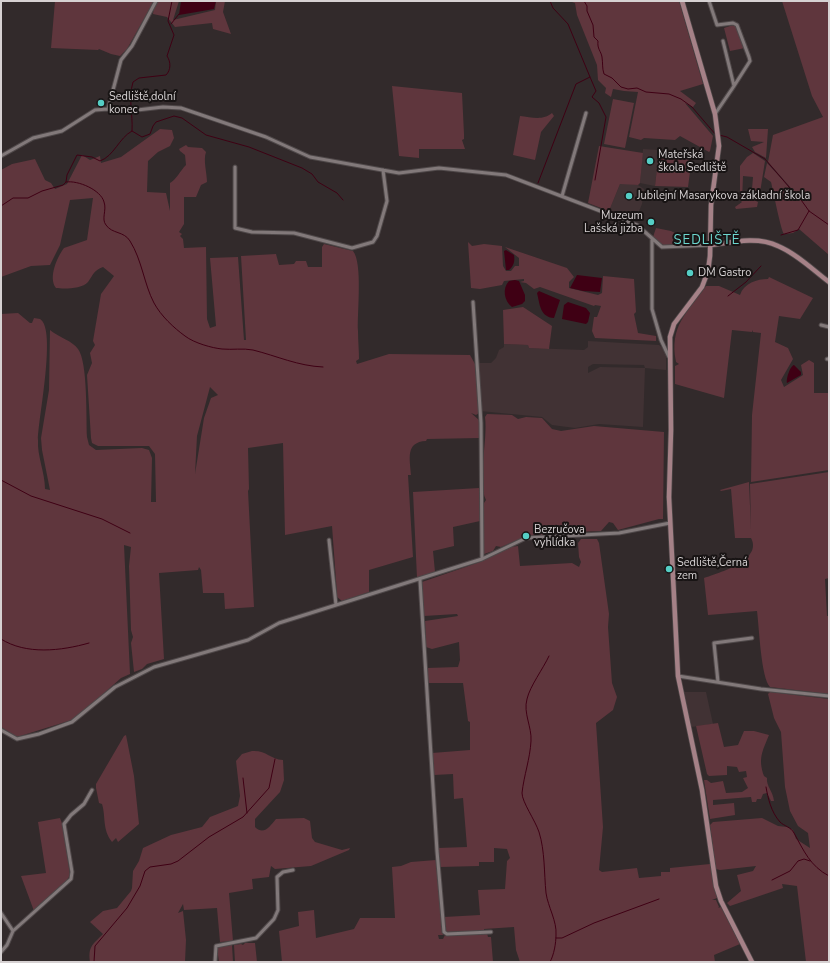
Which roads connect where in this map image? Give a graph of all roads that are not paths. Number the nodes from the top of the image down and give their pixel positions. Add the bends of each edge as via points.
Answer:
1 (156, 1) edge
2 (682, 1) edge
3 (709, 1) edge
4 (723, 41) dead end
5 (734, 86) junction
6 (108, 109) junction
7 (586, 114) dead end
8 (714, 114) junction
9 (1, 156) edge
10 (235, 167) dead end
11 (383, 170) junction
12 (562, 196) junction
13 (652, 240) junction
14 (711, 244) junction
15 (829, 282) edge
16 (473, 302) dead end
17 (821, 325) dead end
18 (829, 327) edge
19 (669, 357) junction
20 (670, 523) junction
21 (330, 540) dead end
22 (482, 559) junction
23 (420, 580) junction
24 (336, 605) junction
25 (752, 638) dead end
26 (678, 676) junction
27 (718, 682) junction
28 (829, 696) edge
29 (1, 730) edge
30 (92, 790) dead end
31 (293, 870) dead end
32 (1, 913) edge
33 (12, 931) junction
34 (491, 932) dead end
35 (1, 952) edge
36 (216, 962) edge
37 (752, 962) edge

1 - 6 street via 132,46 121,60
2 - 8 main road
3 - 5 street via 717,25 737,25 749,57 750,61
4 - 5 street
5 - 8 street
6 - 9 street via 91,112 62,131 33,138
6 - 11 street via 181,108 266,137 306,156
7 - 12 street
8 - 14 main road via 719,135 711,211
10 - 11 street via 235,228 252,232 294,233 352,248 373,242 377,236 386,202
11 - 12 street via 400,173 439,168 498,173
12 - 13 street via 637,225 650,235
13 - 14 street via 666,248
13 - 19 street via 652,309
14 - 15 main road via 752,241 771,243 788,252
14 - 19 main road via 710,263 700,291 677,318 671,330
16 - 22 street via 481,423
17 - 18 street
19 - 20 main road
20 - 22 street via 619,533 526,538
20 - 26 main road
21 - 24 street
22 - 23 street
23 - 24 street
23 - 34 street via 444,932
24 - 29 street via 279,623 248,640 154,667 115,687 82,716 61,727 17,739
25 - 27 street via 714,643
26 - 27 street
26 - 37 main road via 702,790 716,886
27 - 28 street
30 - 33 street via 84,804 64,824 71,879
31 - 36 street via 283,872 277,877 278,910 274,919 256,938 216,946
32 - 33 street
33 - 35 street via 7,945

